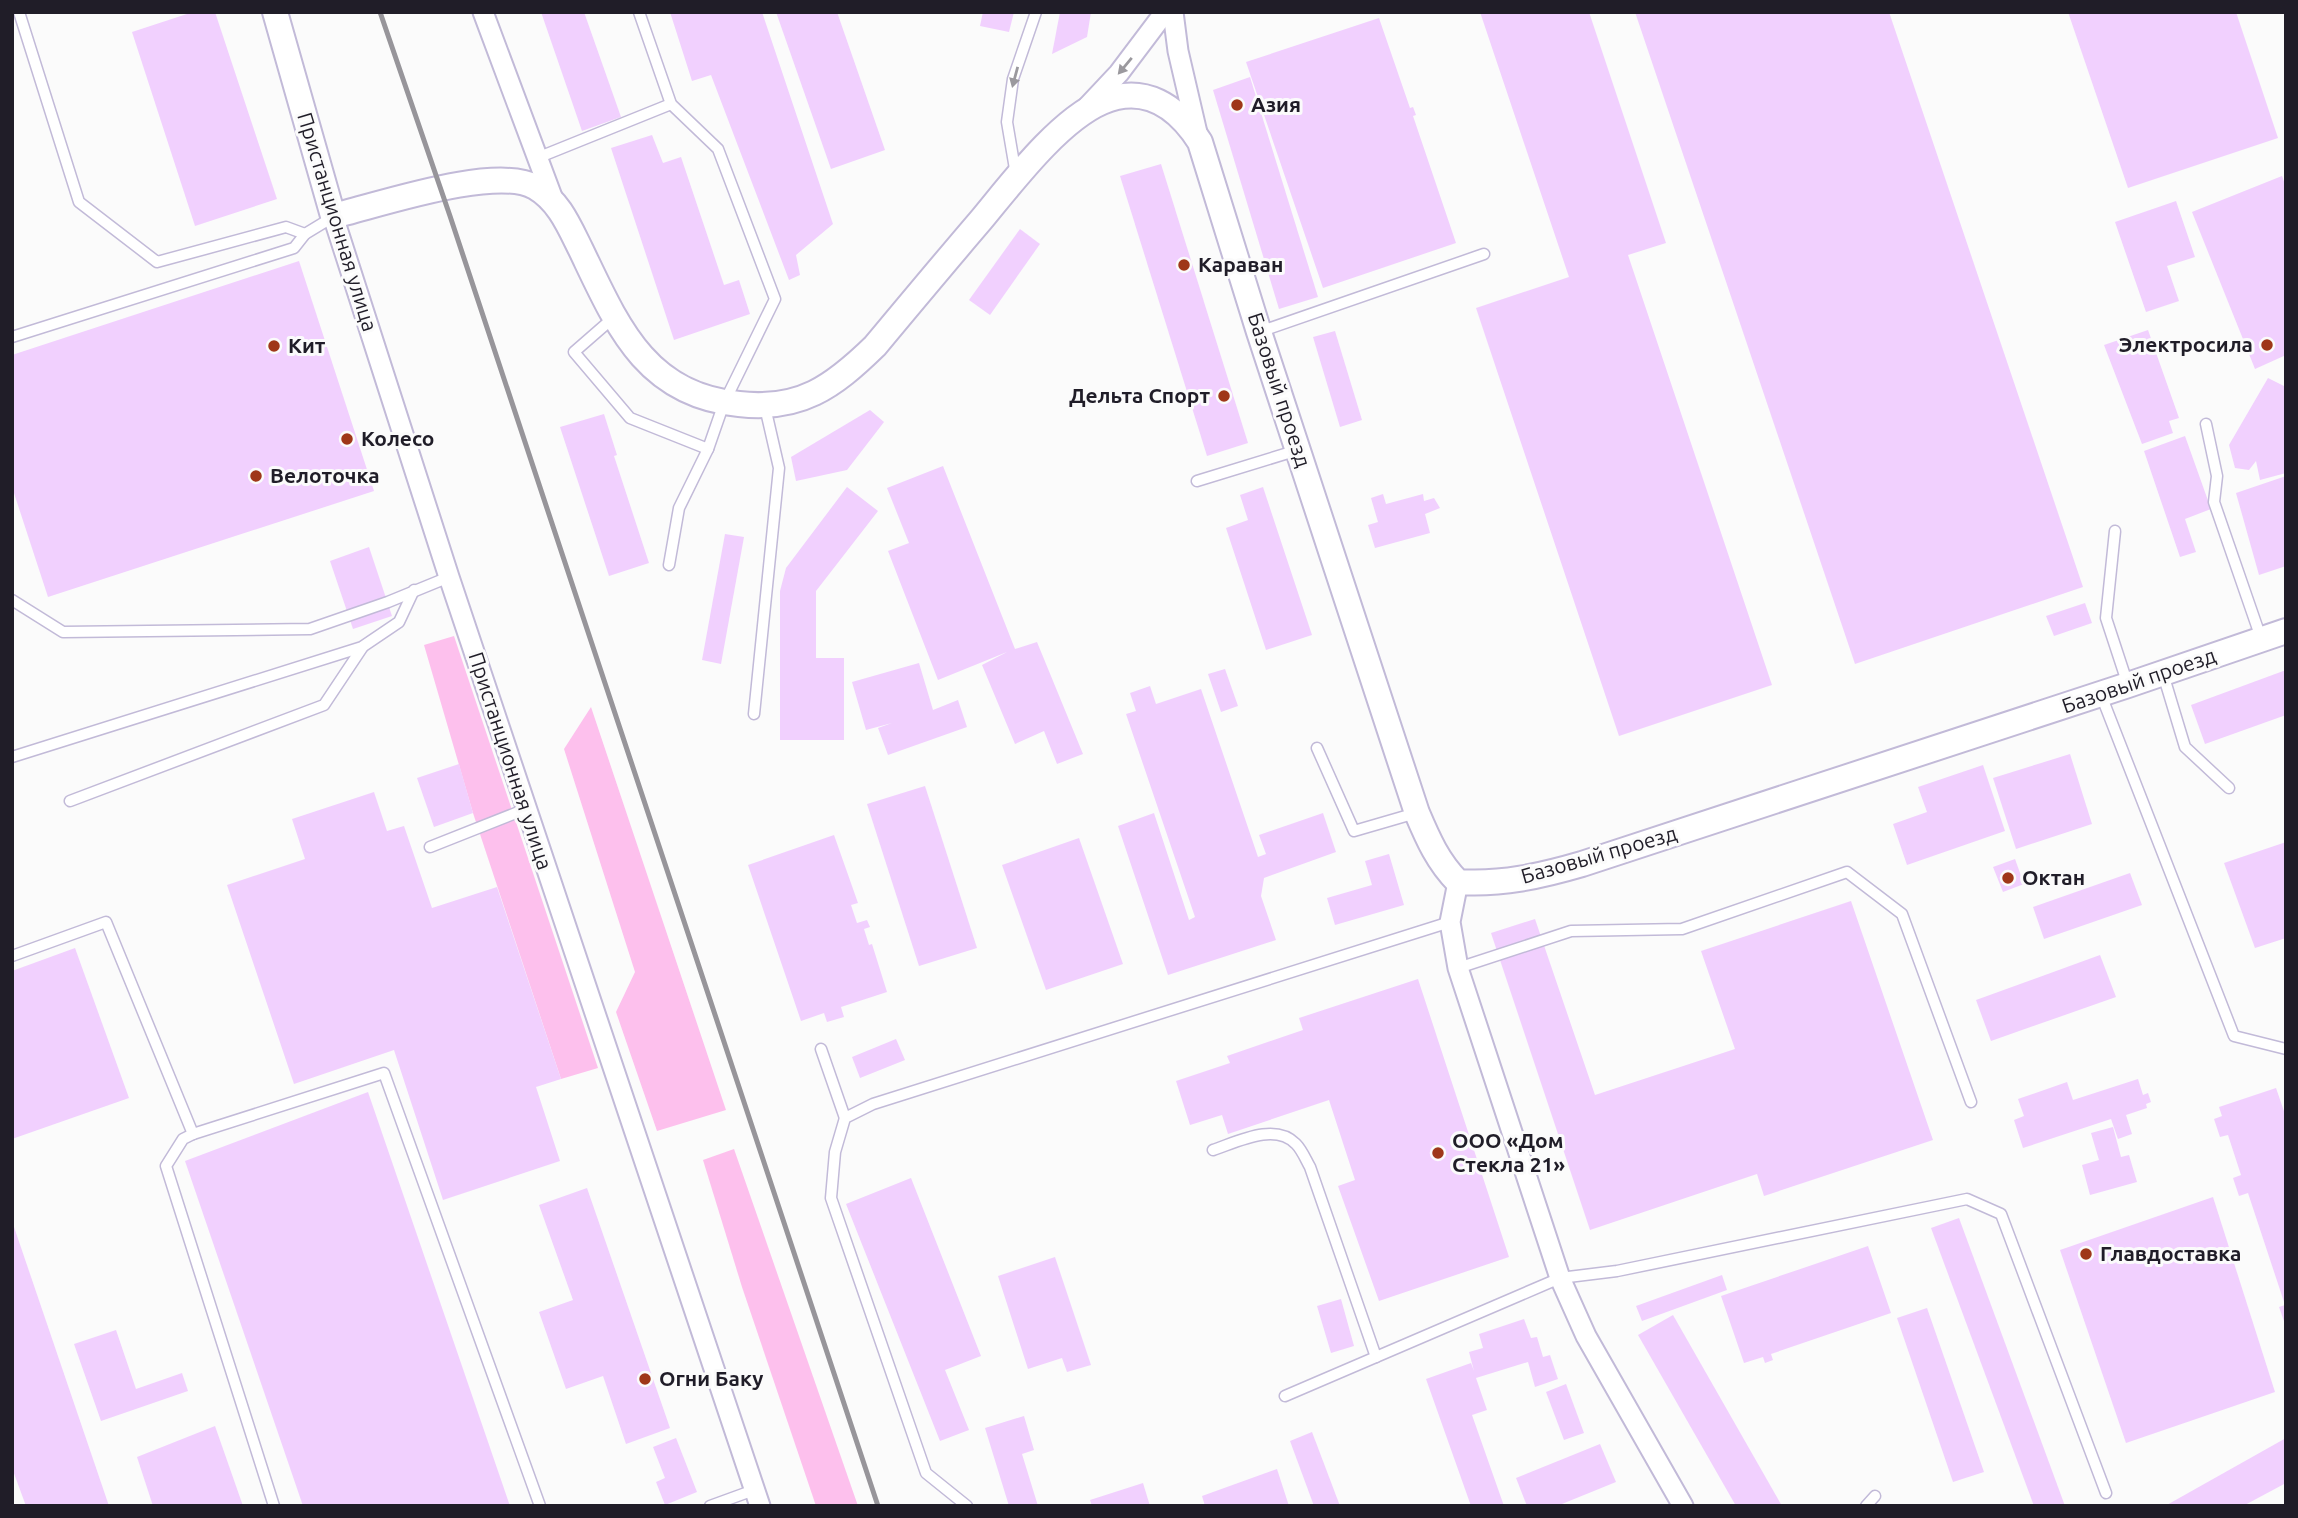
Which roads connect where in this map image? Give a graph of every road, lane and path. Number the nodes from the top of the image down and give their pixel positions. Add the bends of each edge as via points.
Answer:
1 (19, 12) edge
2 (275, 12) edge
3 (483, 12) edge
4 (639, 12) edge
5 (1037, 12) edge
6 (1165, 12) edge
7 (1173, 12) edge
8 (671, 104) junction
9 (1079, 115) junction
10 (1199, 142) junction
11 (537, 158) junction
12 (1016, 178) junction
13 (509, 180) junction
14 (554, 202) junction
15 (333, 216) junction
16 (305, 234) junction
17 (1484, 254) dead end
18 (613, 318) junction
19 (1259, 332) junction
20 (12, 337) edge
21 (724, 403) junction
22 (765, 407) junction
23 (2206, 425) dead end
24 (709, 449) junction
25 (1299, 450) junction
26 (1197, 481) dead end
27 (2115, 531) dead end
28 (669, 565) dead end
29 (449, 577) junction
30 (414, 590) junction
31 (12, 600) edge
32 (2286, 631) edge
33 (2262, 638) junction
34 (362, 647) junction
35 (2163, 673) junction
36 (2128, 685) junction
37 (2101, 694) junction
38 (754, 714) dead end
39 (1317, 748) dead end
40 (12, 757) edge
41 (2229, 788) dead end
42 (70, 801) dead end
43 (526, 809) junction
44 (1417, 813) junction
45 (430, 847) dead end
46 (1458, 883) junction
47 (1450, 922) junction
48 (12, 956) edge
49 (1458, 968) junction
50 (821, 1049) dead end
51 (2286, 1049) edge
52 (1971, 1102) dead end
53 (845, 1118) junction
54 (193, 1134) junction
55 (1213, 1150) dead end
56 (1560, 1278) junction
57 (1376, 1357) junction
58 (1285, 1396) dead end
59 (2106, 1493) dead end
60 (1875, 1496) dead end
61 (757, 1498) edge
62 (274, 1506) edge
63 (540, 1506) edge
64 (710, 1506) edge
65 (967, 1506) edge
66 (1683, 1506) edge
67 (1866, 1506) edge

1 - 16 lane via 79,202 157,262 286,227
2 - 15 street, Пристанционная улица
3 - 11 street
4 - 8 lane
5 -> 12 lane via 1013,79 1007,121
6 -> 9 street, Базовый проезд via 1119,73
7 - 10 street, Базовый проезд
8 - 11 lane
8 - 21 lane via 718,149 775,299
9 - 10 street, Базовый проезд via 1102,102 1144,96 1175,111
9 - 12 street, Базовый проезд
10 - 19 street, Базовый проезд
11 - 13 street
11 - 14 street
12 - 22 street, Базовый проезд via 851,369 794,402
13 - 14 street, Базовый проезд via 533,186
13 - 15 street, Базовый проезд via 481,180
14 - 18 street, Базовый проезд
15 - 16 lane
15 - 29 street, Пристанционная улица
16 - 20 lane via 294,247
17 - 19 lane
18 - 21 street, Базовый проезд via 637,352 663,376
18 - 24 lane via 574,352 630,418
19 - 25 street, Базовый проезд
21 - 22 street, Базовый проезд
21 - 24 lane
22 - 38 lane via 779,468
23 - 33 lane via 2217,476 2214,502
24 - 28 lane via 679,508
25 - 26 lane
25 - 44 street, Базовый проезд
27 - 36 lane via 2106,618
29 - 30 lane
29 - 43 street, Пристанционная улица
30 - 31 lane via 310,629 63,632
30 - 34 lane via 399,622
32 - 33 street, Базовый проезд
33 - 35 street, Базовый проезд
34 - 40 lane
34 - 42 lane via 324,705
35 - 36 street, Базовый проезд
35 - 41 lane via 2185,747
36 - 37 street, Базовый проезд
37 - 46 street, Базовый проезд via 1582,864 1489,884
37 - 51 lane via 2234,1037
39 - 44 lane via 1354,831
43 - 45 lane
43 - 61 street, Пристанционная улица
44 - 46 street, Базовый проезд via 1433,850
46 - 47 street
47 - 49 street
47 - 53 lane via 873,1104
48 - 54 lane via 106,922
49 - 52 lane via 1571,931 1682,929 1847,872 1902,914
49 - 56 street
50 - 53 lane
53 - 65 lane via 835,1152 831,1198 926,1473
54 - 62 lane via 183,1139 166,1166
54 - 63 lane via 384,1073
55 - 57 lane via 1259,1134 1284,1135 1297,1144 1310,1167
56 - 57 lane
56 - 59 lane via 1617,1271 1967,1199 2001,1214
56 - 66 street via 1586,1336
57 - 58 lane
60 - 67 lane
61 - 64 lane

